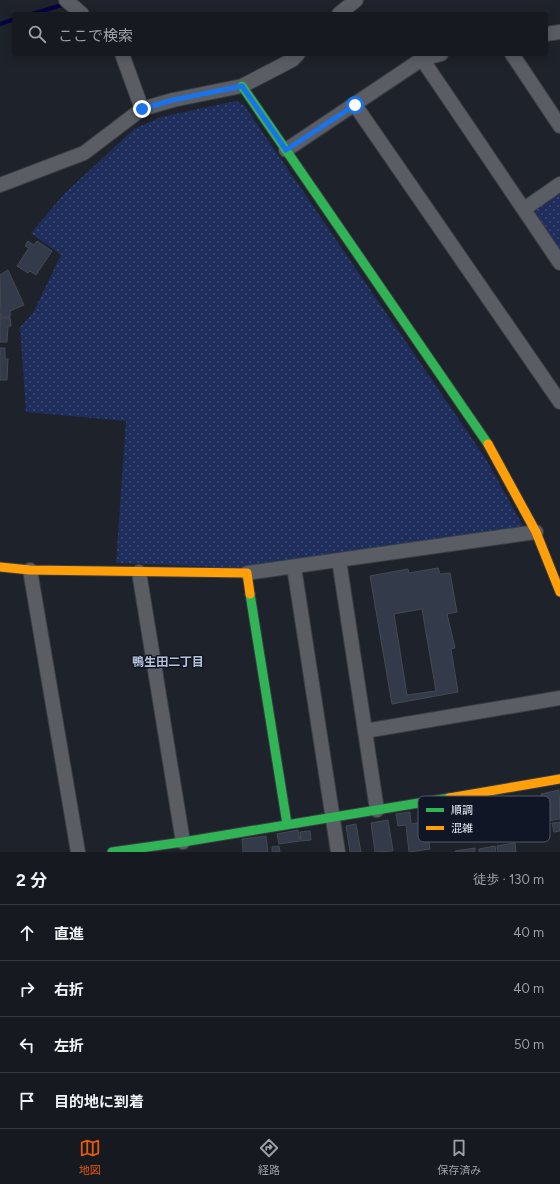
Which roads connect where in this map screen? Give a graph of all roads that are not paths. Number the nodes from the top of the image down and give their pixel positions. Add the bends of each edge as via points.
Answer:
1 (66, 0) edge
2 (356, 0) edge
3 (80, 12) edge
4 (341, 12) edge
5 (560, 32) edge
6 (548, 34) edge
7 (123, 56) edge
8 (296, 56) edge
9 (432, 56) edge
10 (513, 56) edge
11 (422, 58) junction
12 (242, 86) junction
13 (355, 105) junction
14 (142, 109) junction
15 (560, 126) edge
16 (286, 150) junction
17 (560, 184) edge
18 (0, 185) edge
19 (524, 209) junction
20 (560, 263) edge
21 (560, 402) edge
22 (536, 532) junction
23 (339, 560) junction
24 (0, 567) edge
25 (294, 567) junction
26 (30, 570) junction
27 (139, 572) junction
28 (247, 573) junction
29 (560, 592) edge
30 (560, 698) edge
31 (365, 731) junction
32 (560, 779) edge
33 (460, 796) edge
34 (418, 803) edge
35 (377, 810) junction
36 (332, 817) junction
37 (287, 824) junction
38 (183, 842) junction
39 (78, 852) edge
40 (112, 852) edge
41 (338, 852) edge

1 - 3 street
2 - 4 street
5 - 6 street
7 - 14 street
8 - 12 street
9 - 11 street
10 - 15 street
11 - 13 street
11 - 19 street
12 - 14 street
12 - 16 street
13 - 16 street
13 - 21 street
14 - 18 street via 84,153
16 - 22 street via 490,447
17 - 19 street
19 - 20 street
22 - 23 street
22 - 29 street
23 - 25 street
23 - 31 street
24 - 26 street
25 - 28 street
25 - 36 street
26 - 27 street
26 - 39 street
27 - 28 street
27 - 38 street
28 - 37 street
30 - 31 street
31 - 35 street
32 - 33 street
34 - 35 street
35 - 36 street
36 - 37 street
36 - 41 street
37 - 38 street
38 - 40 street

